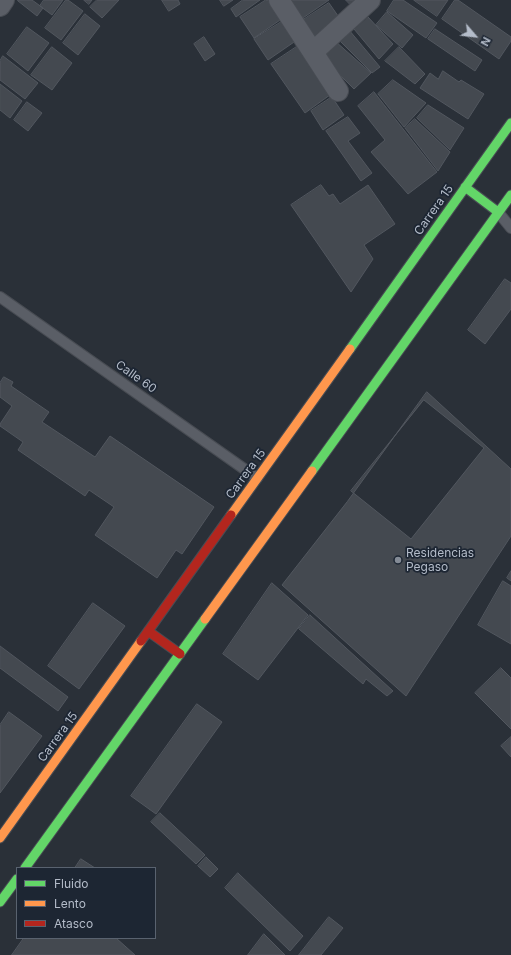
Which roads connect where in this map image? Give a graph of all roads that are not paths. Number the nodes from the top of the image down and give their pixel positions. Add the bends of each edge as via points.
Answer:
1 (4, 0) edge
2 (279, 0) edge
3 (370, 0) edge
4 (0, 6) edge
5 (313, 52) junction
6 (338, 91) dead end
7 (511, 123) edge
8 (465, 187) junction
9 (511, 195) edge
10 (498, 212) junction
11 (511, 228) edge
12 (0, 297) edge
13 (258, 478) junction
14 (148, 632) junction
15 (180, 654) junction
16 (0, 838) edge
17 (26, 867) edge
18 (16, 880) edge
19 (0, 883) edge
20 (9, 890) junction
21 (0, 902) edge

1 - 4 street
2 - 5 street
3 - 5 street
5 - 6 street
7 - 8 main road, Carrera 15
8 - 10 main road
8 - 13 main road, Carrera 15
9 - 10 main road
10 - 11 lane
10 - 15 main road
12 - 13 lane, Calle 60
13 - 14 main road, Carrera 15
14 - 15 main road
14 - 16 main road, Carrera 15
15 - 17 main road
18 - 20 main road
19 - 20 main road
20 - 21 main road

